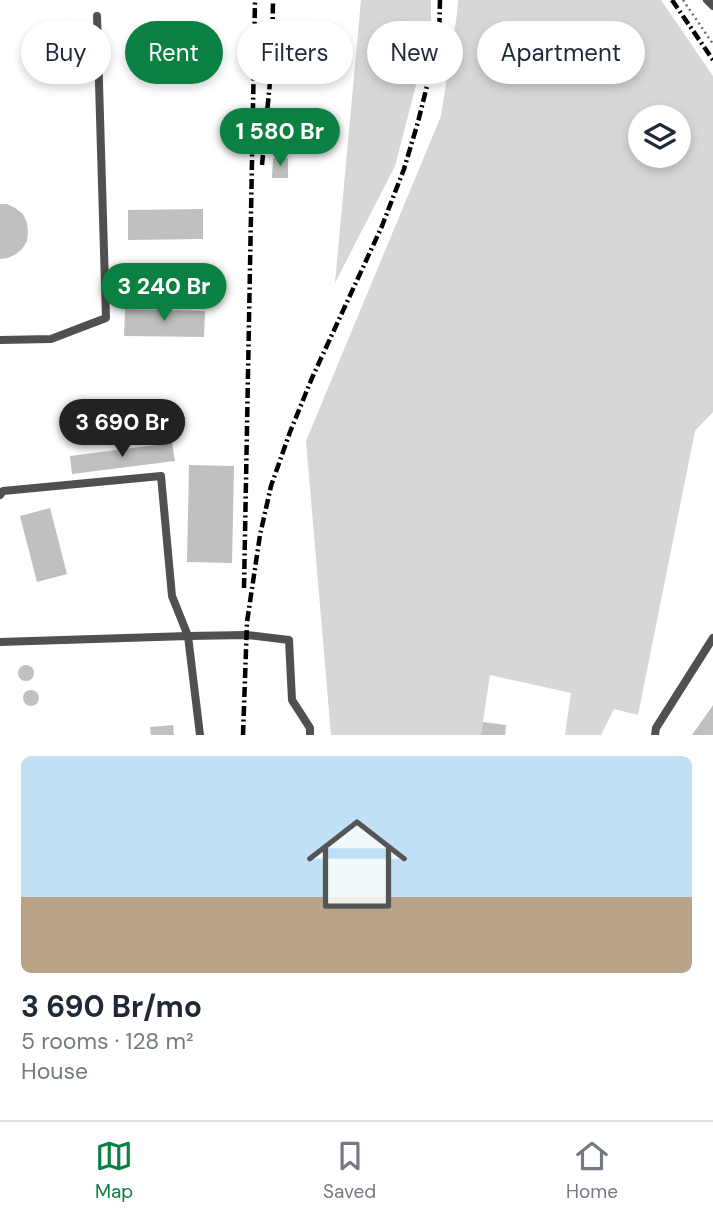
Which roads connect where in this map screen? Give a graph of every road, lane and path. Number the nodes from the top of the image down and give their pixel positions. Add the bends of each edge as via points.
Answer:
1 (683, 0) edge
2 (707, 0) edge
3 (713, 6) edge
4 (97, 16) dead end
5 (713, 44) edge
6 (0, 340) edge
7 (0, 495) edge
8 (188, 636) junction
9 (713, 638) edge
10 (0, 642) edge
11 (200, 735) edge
12 (310, 735) edge
13 (655, 735) edge

1 - 5 path
2 - 3 lane
4 - 6 lane via 106,318 51,339
7 - 8 lane via 3,491 161,476 172,596
8 - 10 lane
8 - 11 lane
8 - 12 lane via 289,640 292,700
9 - 13 lane

